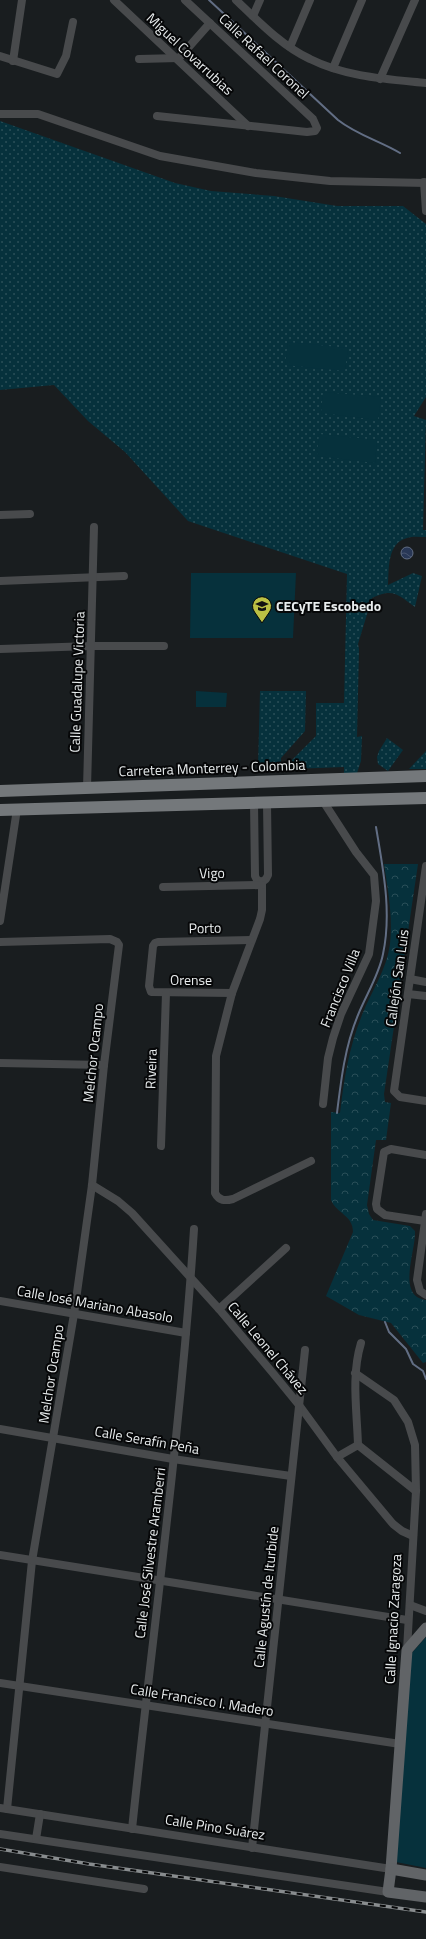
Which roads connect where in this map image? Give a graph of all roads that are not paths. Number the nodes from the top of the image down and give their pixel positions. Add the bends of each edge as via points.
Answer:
1 (22, 0) edge
2 (114, 0) edge
3 (185, 0) edge
4 (236, 0) edge
5 (260, 0) edge
6 (310, 0) edge
7 (362, 0) edge
8 (415, 0) edge
9 (253, 16) junction
10 (73, 22) dead end
11 (210, 23) junction
12 (290, 47) junction
13 (0, 56) edge
14 (176, 58) junction
15 (139, 59) dead end
16 (13, 61) junction
17 (332, 68) junction
18 (380, 79) junction
19 (426, 83) edge
20 (0, 114) edge
21 (158, 116) dead end
22 (248, 126) junction
23 (425, 182) edge
24 (426, 210) edge
25 (30, 514) dead end
26 (0, 515) edge
27 (94, 526) dead end
28 (124, 576) dead end
29 (93, 577) junction
30 (0, 581) edge
31 (92, 646) junction
32 (164, 646) dead end
33 (0, 649) edge
34 (426, 776) edge
35 (87, 788) junction
36 (0, 790) edge
37 (426, 798) edge
38 (323, 801) junction
39 (254, 803) junction
40 (267, 803) junction
41 (16, 809) junction
42 (0, 810) edge
43 (255, 858) junction
44 (268, 858) junction
45 (426, 866) edge
46 (262, 884) junction
47 (163, 887) dead end
48 (0, 921) edge
49 (251, 940) junction
50 (0, 942) edge
51 (410, 980) junction
52 (426, 982) edge
53 (151, 992) joint
54 (166, 993) junction
55 (232, 993) junction
56 (408, 994) junction
57 (426, 996) edge
58 (0, 1063) edge
59 (104, 1065) junction
60 (426, 1101) edge
61 (323, 1104) dead end
62 (161, 1146) dead end
63 (426, 1155) edge
64 (311, 1162) dead end
65 (92, 1185) junction
66 (425, 1217) edge
67 (194, 1229) dead end
68 (286, 1248) dead end
69 (191, 1279) junction
70 (426, 1295) edge
71 (0, 1301) edge
72 (219, 1309) junction
73 (74, 1314) junction
74 (186, 1333) junction
75 (361, 1343) dead end
76 (305, 1350) dead end
77 (355, 1373) junction
78 (299, 1405) junction
79 (0, 1429) edge
80 (54, 1437) junction
81 (358, 1445) junction
82 (337, 1457) junction
83 (173, 1459) junction
84 (291, 1476) junction
85 (416, 1491) junction
86 (413, 1536) junction
87 (0, 1555) edge
88 (32, 1561) junction
89 (160, 1581) junction
90 (279, 1600) junction
91 (410, 1605) junction
92 (426, 1611) edge
93 (408, 1620) junction
94 (426, 1628) edge
95 (407, 1650) junction
96 (0, 1682) edge
97 (19, 1686) junction
98 (145, 1704) junction
99 (266, 1724) junction
100 (400, 1744) junction
101 (3, 1809) edge
102 (40, 1814) junction
103 (132, 1829) junction
104 (0, 1834) edge
105 (36, 1839) junction
106 (252, 1848) junction
107 (0, 1867) edge
108 (392, 1869) junction
109 (426, 1875) edge
110 (144, 1889) dead end
111 (388, 1892) junction
112 (426, 1897) edge

1 - 16 street
2 - 14 street, Miguel Covarrubias
3 - 11 street, Calle Rafael Coronel
4 - 9 street
5 - 9 street
6 - 12 street
7 - 17 street
8 - 18 street
9 - 12 street
10 - 16 street via 66,56 59,73 54,74
11 - 14 street via 181,56
11 - 22 street, Calle Rafael Coronel via 313,119 317,128 312,132
12 - 17 street via 310,60
13 - 16 street
14 - 15 street
14 - 22 street, Miguel Covarrubias
17 - 18 street via 353,75
18 - 19 street
20 - 23 street via 38,114 160,156 256,173 330,181
21 - 22 street
23 - 24 street
25 - 26 street
27 - 29 street, Calle Guadalupe Victoria
28 - 29 street
29 - 30 street
29 - 31 street, Calle Guadalupe Victoria
31 - 32 street
31 - 33 street
31 - 35 street, Calle Guadalupe Victoria
34 - 35 main road, Carretera Monterrey - Colombia
35 - 36 main road, Carretera Monterrey - Colombia
37 - 38 main road
38 - 40 main road
38 - 61 street, Francisco Villa via 356,852 371,870 376,889 375,917 369,954 335,1032 328,1058
39 - 40 main road
39 - 41 main road
39 - 43 street
40 - 44 street
41 - 42 main road
41 - 48 street
43 - 44 street
43 - 46 street via 255,876
44 - 46 street via 268,875
45 - 51 street, Callejón San Luis
46 - 47 street, Vigo
46 - 49 street via 261,915
49 - 53 street, Porto via 155,943 149,986
49 - 55 street
50 - 59 street, Melchor Ocampo via 110,939 117,942
51 - 52 street
51 - 56 street, Callejón San Luis
53 - 54 street, Orense
54 - 55 street, Orense
54 - 62 street, Riveira
55 - 64 street via 215,1063 215,1193 222,1200 233,1199
56 - 57 street
56 - 60 street, Callejón San Luis via 394,1091 400,1097
58 - 59 street
59 - 65 street, Melchor Ocampo
63 - 66 street via 386,1150 383,1153 376,1204 379,1212 385,1216
65 - 69 street, Calle Leonel Chávez via 132,1213
65 - 73 street, Melchor Ocampo
66 - 70 street via 417,1280 420,1291
67 - 69 street, Calle José Silvestre Aramberri
68 - 72 street
69 - 72 street, Calle Leonel Chávez
69 - 74 street, Calle José Silvestre Aramberri
71 - 73 street, Calle José Mariano Abasolo
72 - 78 street, Calle Leonel Chávez
73 - 74 street, Calle José Mariano Abasolo
73 - 80 street, Melchor Ocampo
74 - 83 street, Calle José Silvestre Aramberri
75 - 77 street
76 - 78 street, Calle Agustín de Iturbide
77 - 81 street
77 - 85 street, Calle Ignacio Zaragoza via 394,1400 408,1422 416,1453
78 - 82 street, Calle Leonel Chávez
78 - 84 street, Calle Agustín de Iturbide
79 - 80 street, Calle Serafín Peña
80 - 83 street, Calle Serafín Peña
80 - 88 street, Melchor Ocampo
81 - 82 street
81 - 85 street
82 - 86 street, Calle Leonel Chávez via 393,1524
83 - 84 street, Calle Serafín Peña
83 - 89 street, Calle José Silvestre Aramberri
84 - 90 street, Calle Agustín de Iturbide
85 - 86 street, Calle Ignacio Zaragoza
86 - 91 street, Calle Ignacio Zaragoza
87 - 88 street
88 - 89 street
88 - 97 street, Melchor Ocampo
89 - 90 street
89 - 98 street, Calle José Silvestre Aramberri
90 - 93 street
90 - 99 street, Calle Agustín de Iturbide
91 - 92 street
91 - 93 street, Calle Ignacio Zaragoza
93 - 95 street, Calle Ignacio Zaragoza
94 - 95 main road
95 - 100 main road, Calle Ignacio Zaragoza
96 - 97 street, Calle Francisco I. Madero
97 - 98 street, Calle Francisco I. Madero
97 - 101 street, Melchor Ocampo
98 - 99 street, Calle Francisco I. Madero
98 - 103 street, Calle José Silvestre Aramberri
99 - 100 street, Calle Francisco I. Madero
99 - 106 street, Calle Agustín de Iturbide
100 - 108 main road, Calle Ignacio Zaragoza
101 - 102 street, Calle Pino Suárez
102 - 103 street, Calle Pino Suárez
102 - 105 street
103 - 106 street, Calle Pino Suárez
104 - 105 street
105 - 111 street
106 - 108 street, Calle Pino Suárez
107 - 110 street
108 - 109 main road, Calle Pino Suárez
108 - 111 main road, Calle Ignacio Zaragoza
111 - 112 main road

